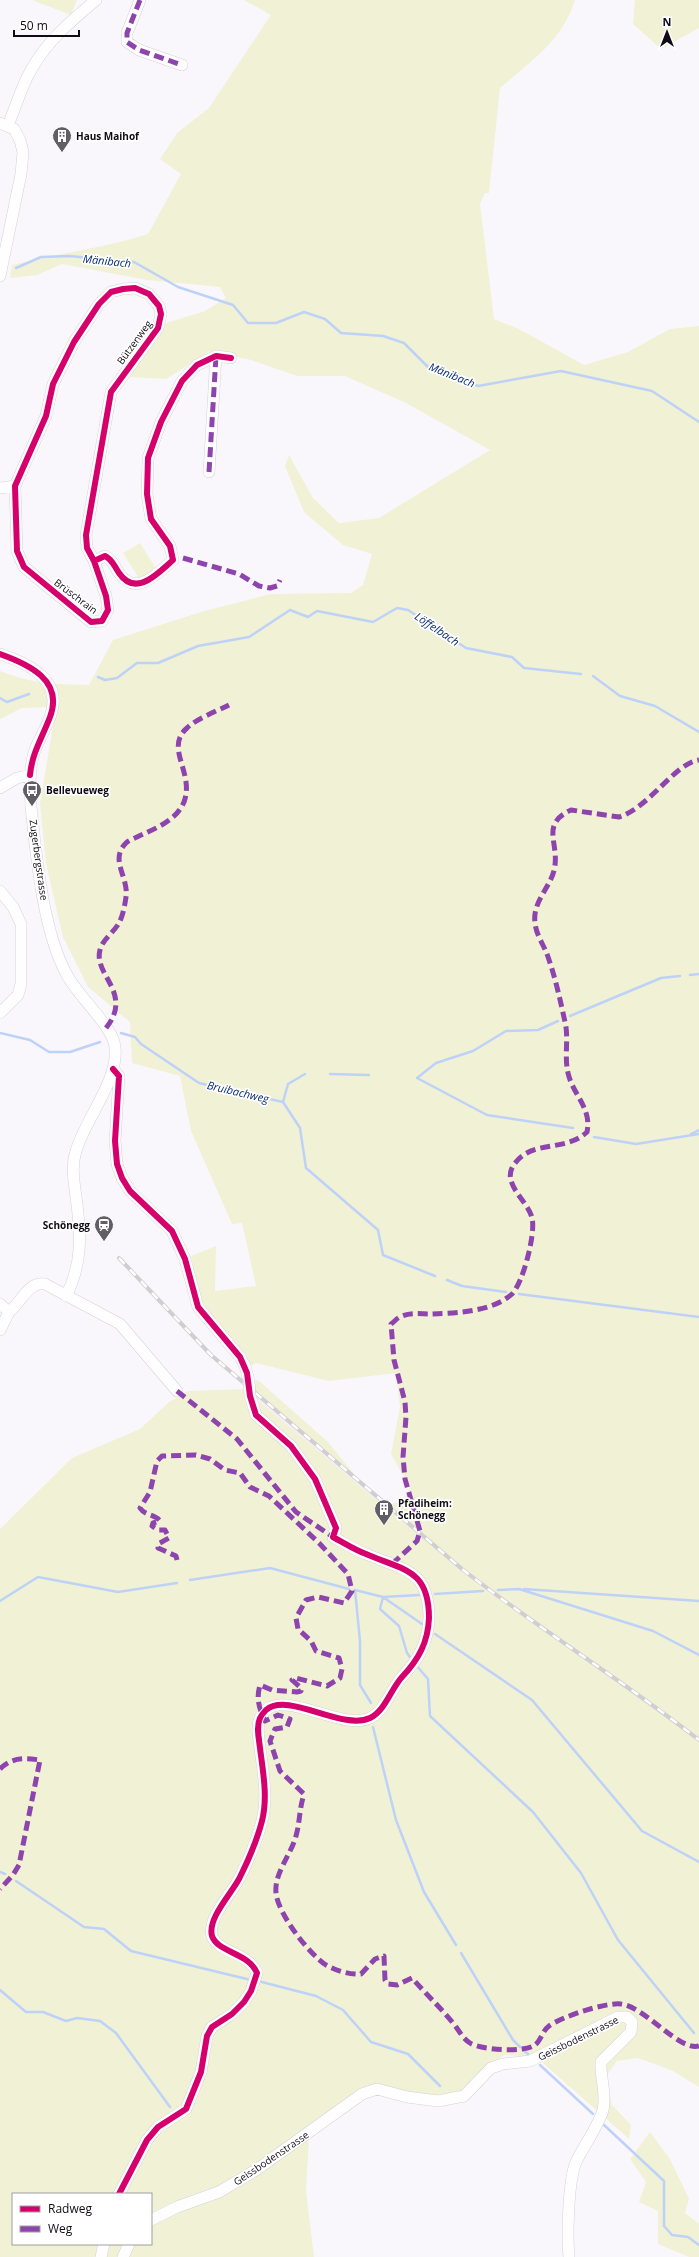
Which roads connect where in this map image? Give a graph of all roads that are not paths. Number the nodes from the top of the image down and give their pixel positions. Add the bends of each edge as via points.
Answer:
1 (96, 0) edge
2 (140, 0) edge
3 (182, 65) dead end
4 (4, 124) edge
5 (0, 276) edge
6 (216, 356) junction
7 (231, 358) dead end
8 (209, 472) dead end
9 (15, 486) junction
10 (0, 488) edge
11 (94, 561) junction
12 (0, 654) edge
13 (30, 775) junction
14 (0, 788) edge
15 (0, 891) edge
16 (0, 1013) edge
17 (113, 1069) junction
18 (66, 1296) junction
19 (0, 1304) edge
20 (9, 1312) junction
21 (0, 1330) edge
22 (177, 1391) dead end
23 (120, 2193) edge
24 (152, 2220) edge
25 (104, 2245) edge
26 (129, 2245) edge
27 (101, 2257) edge
28 (123, 2257) edge
29 (569, 2257) edge

1 - 4 street via 57,33 44,49
2 - 3 street via 127,33 127,42 140,50
4 - 5 street via 18,134 24,152
6 - 7 street
6 - 8 street
6 - 11 street via 197,365 182,381 161,422 148,458 147,494 151,519 170,546 173,560 147,582 137,584 128,582 119,574 112,560 105,556
9 - 10 street
9 - 11 street, Brüschrain via 17,551 24,567 91,622 102,621 108,610
9 - 11 street, Bützenweg via 46,416 52,384 74,342 99,304 112,292 123,288 135,288 149,294 159,306 162,319 111,392 86,535 87,548
12 - 13 street, Zugerbergstrasse via 39,672 50,688 53,700 51,716 35,750
13 - 14 street via 17,778
13 - 17 street, Zugerbergstrasse via 45,908 57,954 67,976 114,1042
15 - 16 street via 13,907 21,924 21,984 18,996
17 - 18 street via 76,1151 73,1173 81,1245 74,1280
17 - 23 street, bridge via 119,1076 115,1141 117,1164 122,1178 130,1191 172,1231 185,1259 198,1307 245,1366 256,1415 291,1446 315,1479 336,1528 334,1537 364,1554 409,1570 426,1589 429,1604 424,1647 378,1712 357,1721 289,1706 276,1706 267,1709 260,1717 258,1729 265,1791 264,1813 240,1878 217,1913 212,1926 212,1936 218,1944 247,1959 257,1973 244,2002 232,2014 212,2027 207,2036 201,2072 186,2110 158,2127 147,2140
18 - 20 street via 45,1284 38,1283 30,1287
18 - 22 street via 120,1324
19 - 20 street
20 - 21 street
24 - 29 street, Geissbodenstrasse via 177,2207 219,2192 256,2170 362,2094 377,2089 407,2097 438,2101 464,2096 491,2068 530,2061 618,2017 627,2017 632,2022 631,2032 601,2062 603,2112 575,2164 570,2194
25 - 27 street
26 - 28 street

